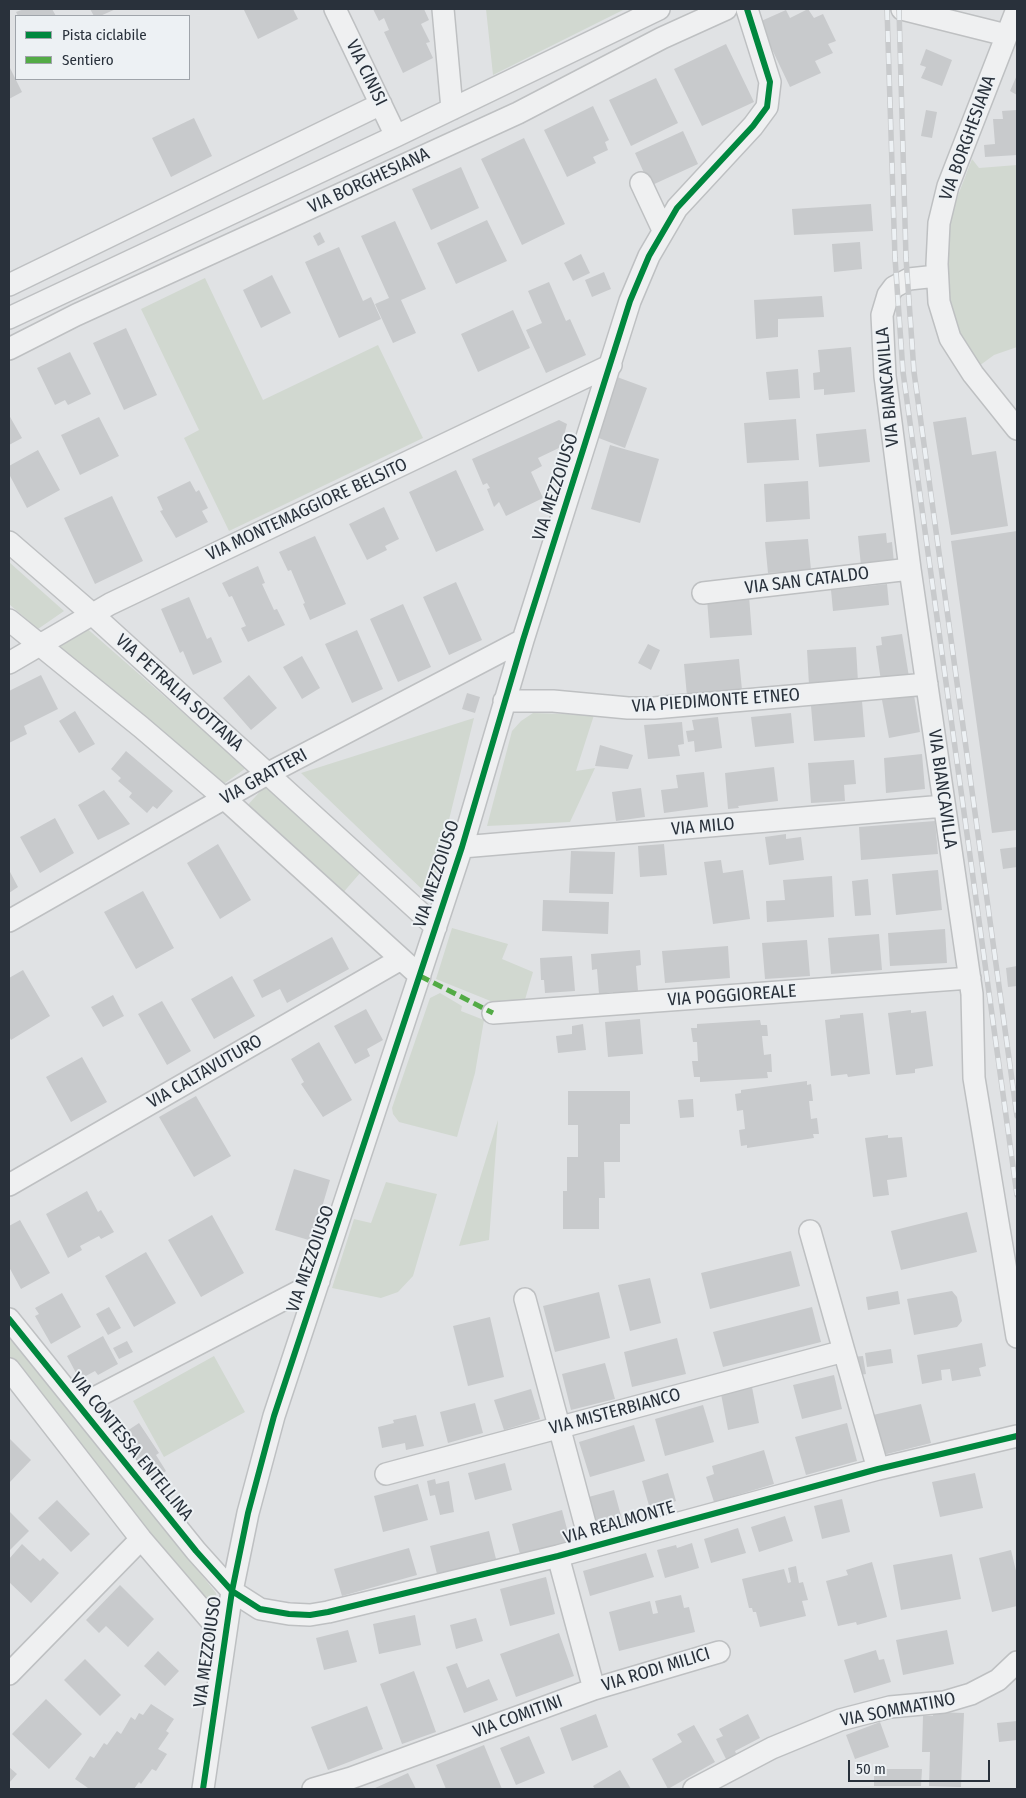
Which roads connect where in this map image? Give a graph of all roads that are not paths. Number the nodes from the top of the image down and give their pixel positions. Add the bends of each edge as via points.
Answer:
1 (335, 9) edge
2 (443, 9) edge
3 (726, 9) edge
4 (747, 9) edge
5 (902, 9) edge
6 (1017, 9) edge
7 (654, 11) edge
8 (1006, 35) junction
9 (662, 38) junction
10 (381, 104) junction
11 (452, 109) junction
12 (396, 136) junction
13 (640, 183) dead end
14 (663, 230) junction
15 (937, 276) junction
16 (9, 284) edge
17 (9, 318) edge
18 (9, 349) edge
19 (610, 365) junction
20 (1017, 429) edge
21 (9, 542) edge
22 (910, 569) junction
23 (704, 593) dead end
24 (91, 613) junction
25 (9, 620) edge
26 (523, 640) junction
27 (39, 647) junction
28 (9, 663) edge
29 (927, 684) junction
30 (504, 701) junction
31 (267, 774) junction
32 (224, 798) junction
33 (944, 806) junction
34 (462, 847) junction
35 (9, 921) edge
36 (436, 927) junction
37 (401, 959) junction
38 (420, 976) junction
39 (970, 978) junction
40 (493, 1013) dead end
41 (9, 1185) edge
42 (810, 1231) dead end
43 (320, 1281) junction
44 (525, 1299) dead end
45 (9, 1318) edge
46 (1017, 1337) edge
47 (844, 1352) junction
48 (9, 1369) edge
49 (79, 1406) junction
50 (559, 1426) junction
51 (1017, 1436) edge
52 (878, 1469) junction
53 (386, 1474) dead end
54 (141, 1539) junction
55 (591, 1546) junction
56 (558, 1556) junction
57 (232, 1591) junction
58 (225, 1637) junction
59 (719, 1652) dead end
60 (1017, 1662) edge
61 (9, 1674) edge
62 (594, 1689) junction
63 (204, 1779) edge
64 (186, 1789) edge
65 (313, 1789) edge
66 (694, 1789) edge

1 - 10 street, VIA CINISI
2 - 11 street
3 - 9 street, VIA BORGHESIANA
4 - 14 street, VIA MEZZOIUSO via 770,82 767,107 686,197
5 - 8 street
6 - 8 street, VIA BORGHESIANA
7 - 9 street
7 - 11 street, VIA BORGHESIANA
8 - 15 street, VIA BORGHESIANA via 945,197 939,223
9 - 18 street, VIA BORGHESIANA via 518,113 76,315
10 - 12 street, VIA CINISI
10 - 16 street
11 - 12 street, VIA BORGHESIANA
12 - 17 street, VIA BORGHESIANA
13 - 14 street
14 - 19 street, VIA MEZZOIUSO via 641,272
15 - 20 street, VIA BORGHESIANA via 941,313 950,338 973,374
15 - 22 street, VIA BIANCAVILLA via 902,281 888,295 882,315 887,400
19 - 24 street, VIA MONTEMAGGIORE BELSITO
19 - 26 street, VIA MEZZOIUSO
21 - 24 street, VIA PETRALIA SOTTANA
22 - 23 street, VIA SAN CATALDO
22 - 29 street, VIA BIANCAVILLA
24 - 27 street, VIA MONTEMAGGIORE BELSITO
24 - 31 street, VIA PETRALIA SOTTANA
25 - 27 street
26 - 30 street, VIA MEZZOIUSO
26 - 31 street, VIA GRATTERI
27 - 28 street, VIA MONTEMAGGIORE BELSITO
27 - 32 street via 141,727
29 - 30 street, VIA PIEDIMONTE ETNEO via 654,708
29 - 33 street, VIA BIANCAVILLA
30 - 34 street, VIA MEZZOIUSO
31 - 32 street, VIA GRATTERI
31 - 36 street, VIA PETRALIA SOTTANA
32 - 35 street, VIA GRATTERI
32 - 37 street
33 - 34 street, VIA MILO
33 - 39 street, VIA BIANCAVILLA
34 - 36 street, VIA MEZZOIUSO
36 - 38 street, VIA MEZZOIUSO
37 - 38 street
37 - 41 street, VIA CALTAVUTURO
38 - 43 street, VIA MEZZOIUSO
39 - 40 street, VIA POGGIOREALE
39 - 46 street, VIA BIANCAVILLA via 974,1078
42 - 47 street
43 - 49 street
43 - 57 street, VIA MEZZOIUSO via 274,1416
44 - 50 street
45 - 49 street, VIA CONTESSA ENTELLINA
47 - 50 street, VIA MISTERBIANCO
47 - 52 street
48 - 54 street
49 - 57 street, VIA CONTESSA ENTELLINA
50 - 53 street, VIA MISTERBIANCO
50 - 55 street
51 - 52 street, VIA REALMONTE
52 - 55 street, VIA REALMONTE
54 - 58 street
54 - 61 street
55 - 56 street, VIA REALMONTE
56 - 57 street, VIA REALMONTE via 319,1614 269,1611 246,1602
56 - 62 street
57 - 58 street, VIA MEZZOIUSO
58 - 63 street, VIA MEZZOIUSO
59 - 62 street, VIA RODI MILICI
60 - 66 street, VIA SOMMATINO via 998,1680 971,1694 944,1702 890,1708 840,1720 765,1752
62 - 65 street, VIA COMITINI
63 - 64 street

